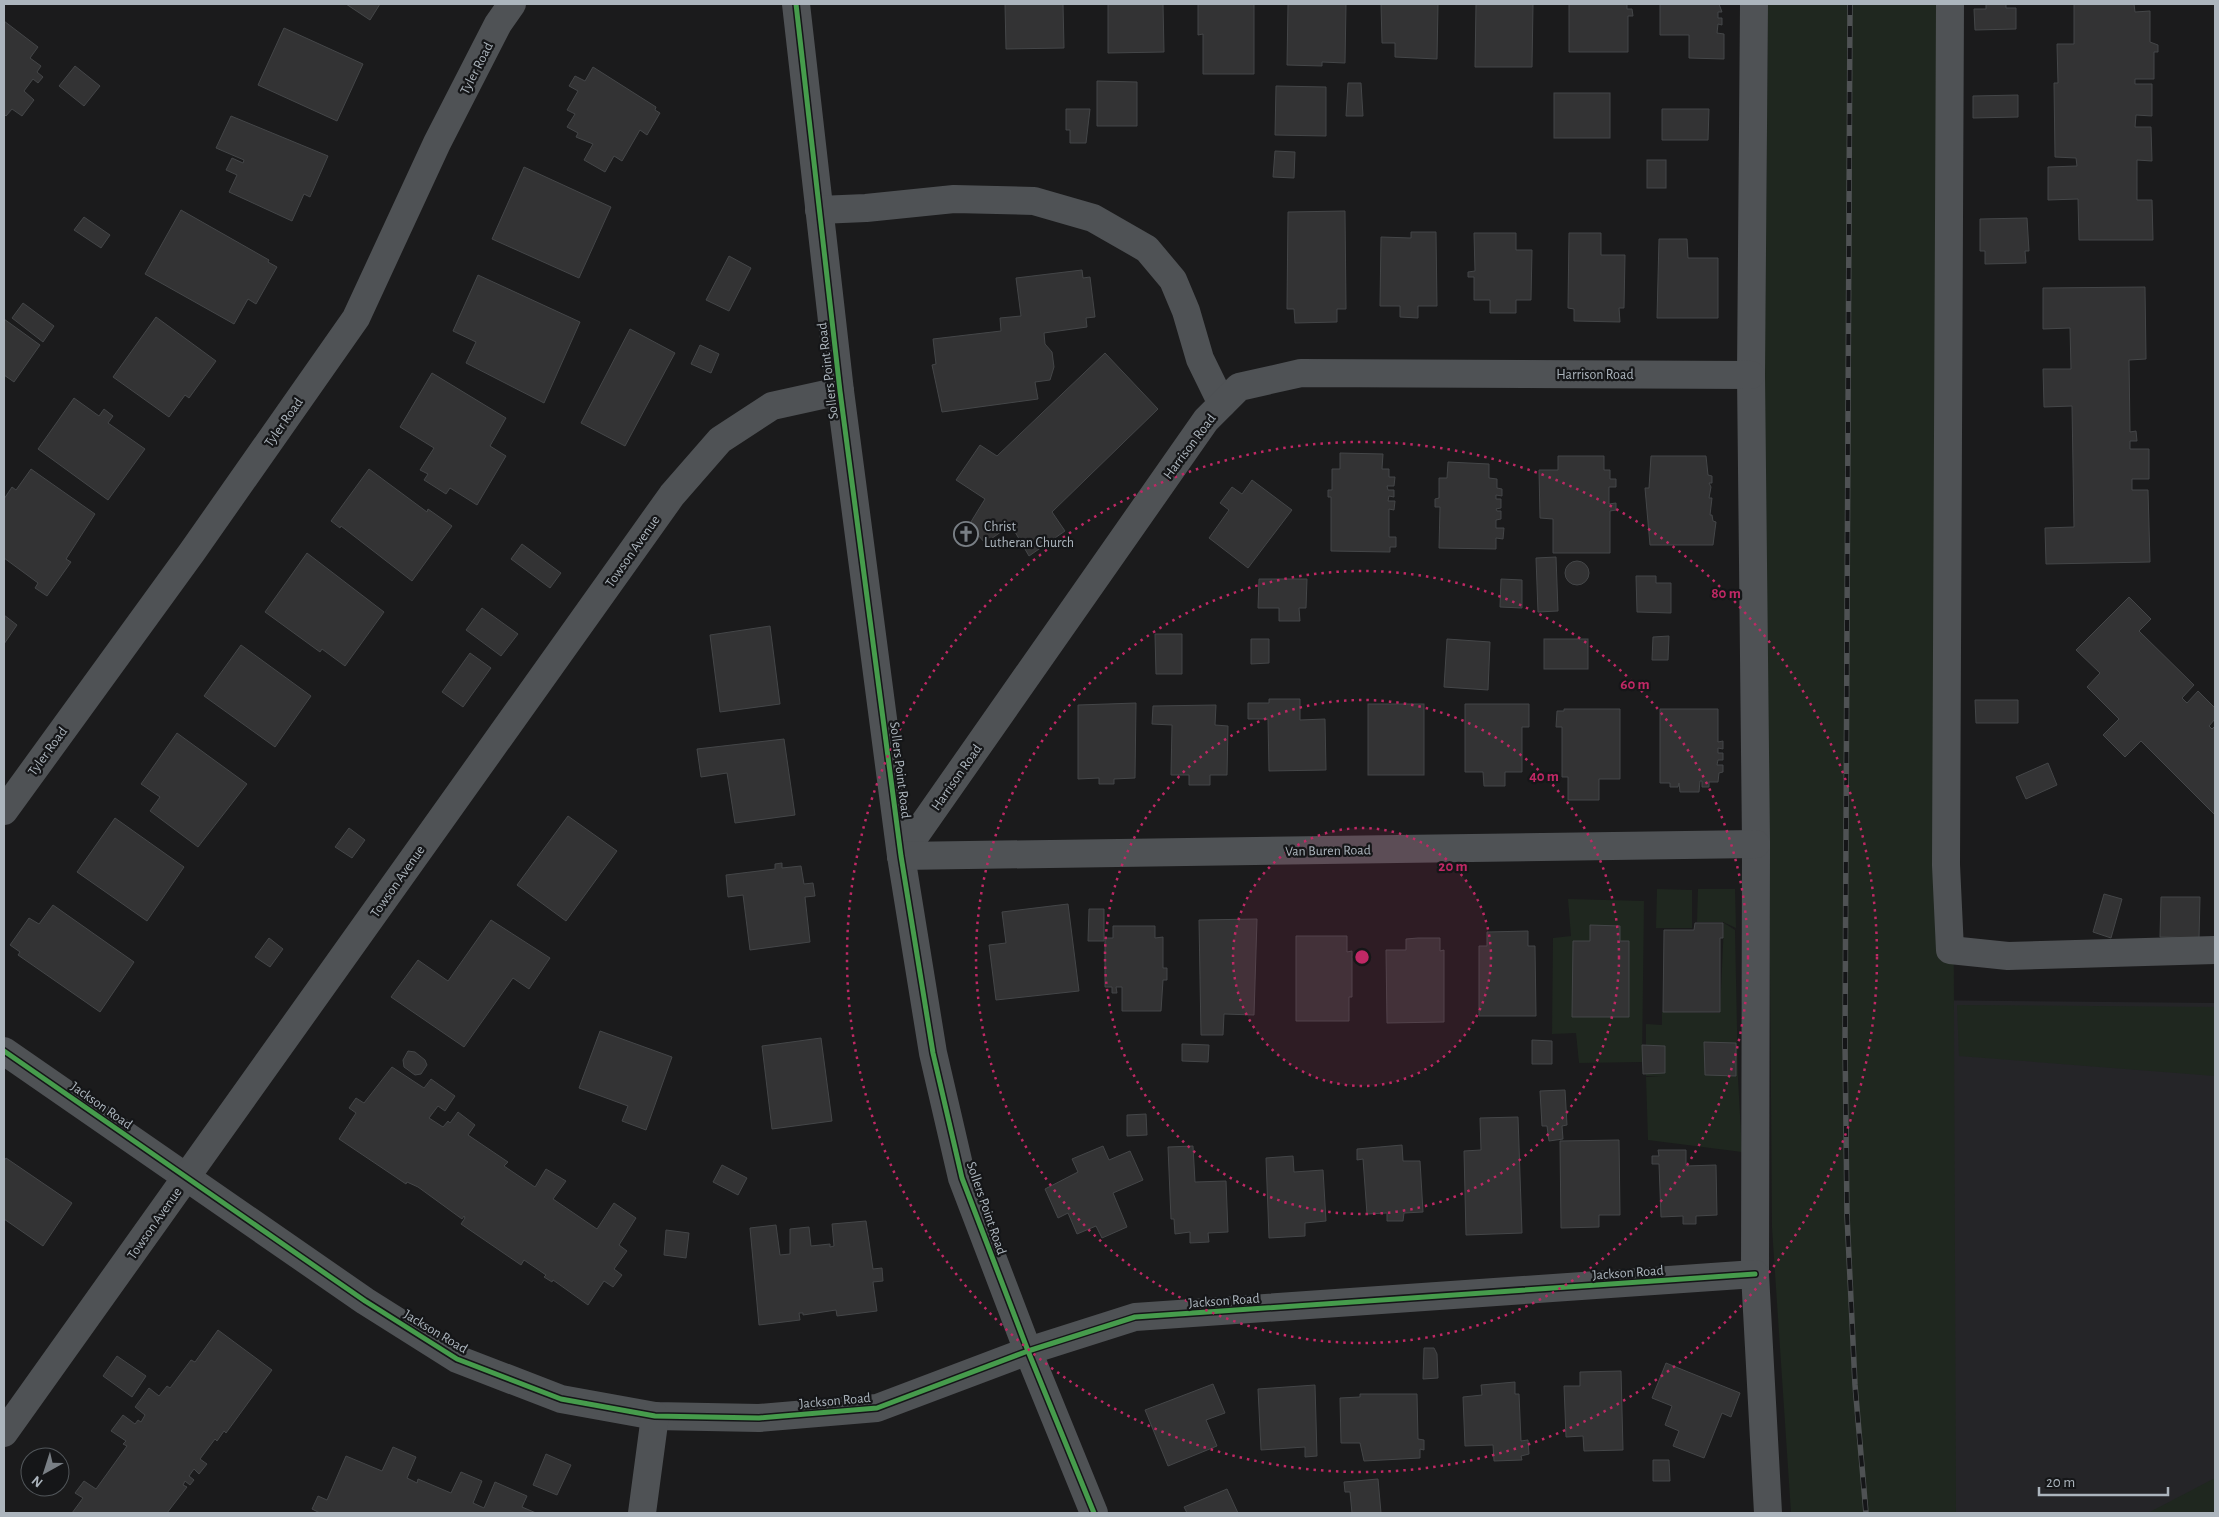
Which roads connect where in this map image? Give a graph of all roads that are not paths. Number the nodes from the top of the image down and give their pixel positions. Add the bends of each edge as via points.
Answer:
1 (512, 4) edge
2 (796, 4) edge
3 (1754, 4) edge
4 (1950, 4) edge
5 (819, 210) junction
6 (1751, 375) junction
7 (840, 391) junction
8 (1222, 404) junction
9 (4, 811) edge
10 (1756, 844) junction
11 (901, 856) junction
12 (2215, 950) edge
13 (4, 1051) edge
14 (186, 1177) junction
15 (1755, 1274) junction
16 (1028, 1351) junction
17 (655, 1416) junction
18 (4, 1433) edge
19 (642, 1513) edge
20 (1094, 1513) edge
21 (1768, 1513) edge

1 - 9 street, Tyler Road via 498,24 437,143 356,318 192,552
2 - 5 street, Sollers Point Road
3 - 6 street
4 - 12 street via 1946,845 1950,950 2008,956
5 - 7 street, Sollers Point Road
5 - 8 street via 954,199 1034,202 1093,218 1147,249 1174,280 1200,359
6 - 8 street, Harrison Road via 1301,373 1239,387
6 - 10 street
7 - 11 street, Sollers Point Road
7 - 14 street, Towson Avenue via 772,406 720,440 672,495
8 - 11 street, Harrison Road via 1206,420
10 - 11 street, Van Buren Road
10 - 15 street
11 - 16 street, Sollers Point Road via 934,1053 962,1178
13 - 14 street, Jackson Road
14 - 17 street, Jackson Road via 365,1301 457,1359 561,1398
14 - 18 street, Towson Avenue
15 - 16 street, Jackson Road via 1135,1317
15 - 21 street
16 - 17 street, Jackson Road via 877,1408 759,1418
16 - 20 street, Sollers Point Road
17 - 19 street

